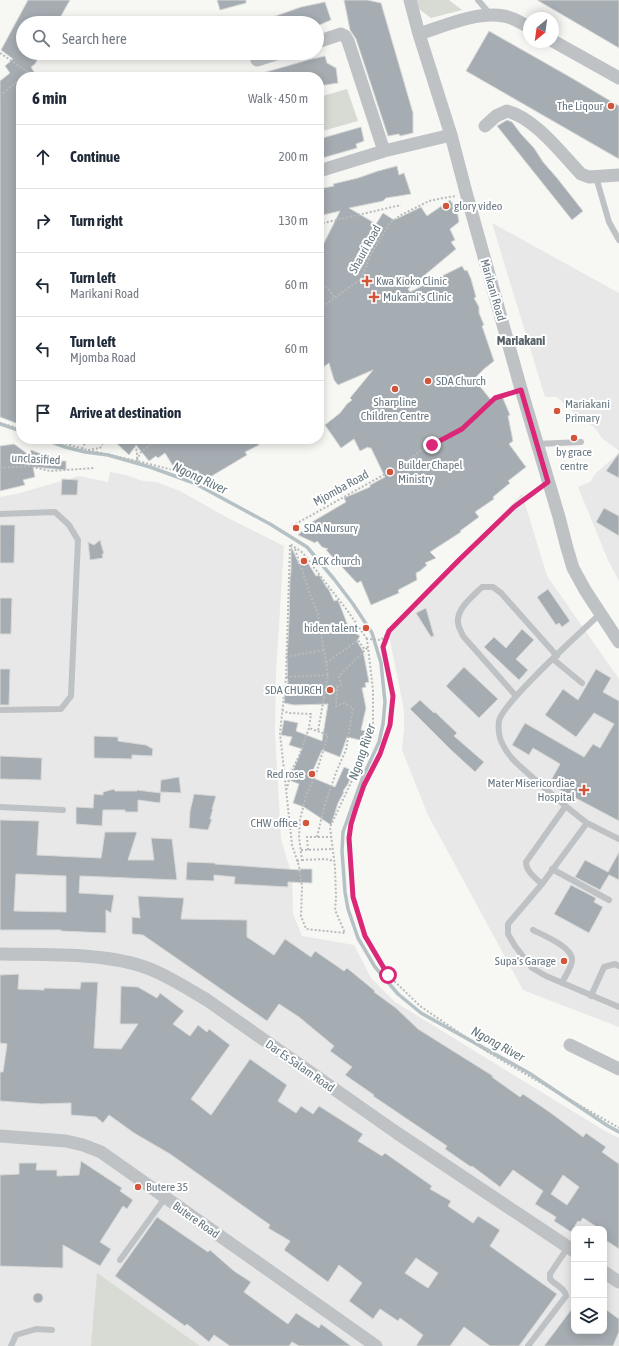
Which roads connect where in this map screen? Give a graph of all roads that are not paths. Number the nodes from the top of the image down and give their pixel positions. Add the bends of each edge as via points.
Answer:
1 (410, 0) edge
2 (478, 0) edge
3 (492, 15) junction
4 (523, 24) edge
5 (420, 38) junction
6 (324, 40) edge
7 (559, 44) edge
8 (619, 78) edge
9 (485, 126) dead end
10 (451, 135) junction
11 (384, 151) junction
12 (324, 169) edge
13 (619, 175) edge
14 (596, 177) junction
15 (619, 240) edge
16 (581, 442) dead end
17 (537, 444) junction
18 (0, 514) edge
19 (600, 614) junction
20 (619, 642) edge
21 (555, 658) junction
22 (582, 683) dead end
23 (516, 696) junction
24 (0, 710) edge
25 (0, 807) edge
26 (565, 807) junction
27 (64, 810) dead end
28 (587, 823) junction
29 (619, 839) edge
30 (552, 869) junction
31 (542, 884) junction
32 (609, 900) dead end
33 (533, 930) dead end
34 (0, 954) edge
35 (619, 966) edge
36 (562, 983) junction
37 (590, 996) junction
38 (619, 1007) edge
39 (570, 1045) dead end
40 (619, 1069) edge
41 (0, 1136) edge
42 (165, 1198) junction
43 (571, 1249) edge
44 (120, 1260) dead end
45 (607, 1274) edge
46 (619, 1282) edge
47 (52, 1330) dead end
48 (11, 1346) edge
49 (376, 1346) edge
50 (528, 1346) edge

1 - 5 street, Marikani Road
2 - 3 lane
3 - 4 street via 503,15
3 - 5 street via 466,19
5 - 10 street, Marikani Road
6 - 11 street via 341,34 346,36
7 - 8 street
9 - 14 street via 496,116 507,111 515,113 537,129 581,174
10 - 11 street
10 - 17 street, Marikani Road
11 - 12 street
13 - 14 street
14 - 15 lane via 608,222
16 - 17 lane
17 - 19 street, Marikani Road via 573,568
18 - 24 lane via 55,512 69,525 78,540 71,696 61,709
19 - 20 street, Marikani Road
19 - 21 lane
21 - 22 lane
21 - 23 lane
21 - 23 lane via 501,593 493,587 482,587 462,607 458,626 463,636
23 - 26 lane via 502,712 499,720 502,744 511,758
25 - 27 lane
26 - 28 lane
26 - 31 lane via 526,862 531,873
28 - 29 lane
28 - 30 lane
30 - 31 lane
30 - 32 lane
31 - 36 lane via 508,924 508,934 532,968
33 - 36 lane via 572,954
34 - 43 street, Dar Es Salam Road via 120,960 149,968 177,982
35 - 37 lane via 615,964 604,967
36 - 37 lane
37 - 38 lane
39 - 40 street
41 - 42 street, Butere Road via 66,1141 83,1145 100,1152
42 - 44 lane
42 - 49 street, Butere Road
43 - 50 lane via 550,1274 550,1279 566,1296
45 - 46 street
47 - 48 lane via 36,1329 16,1335

